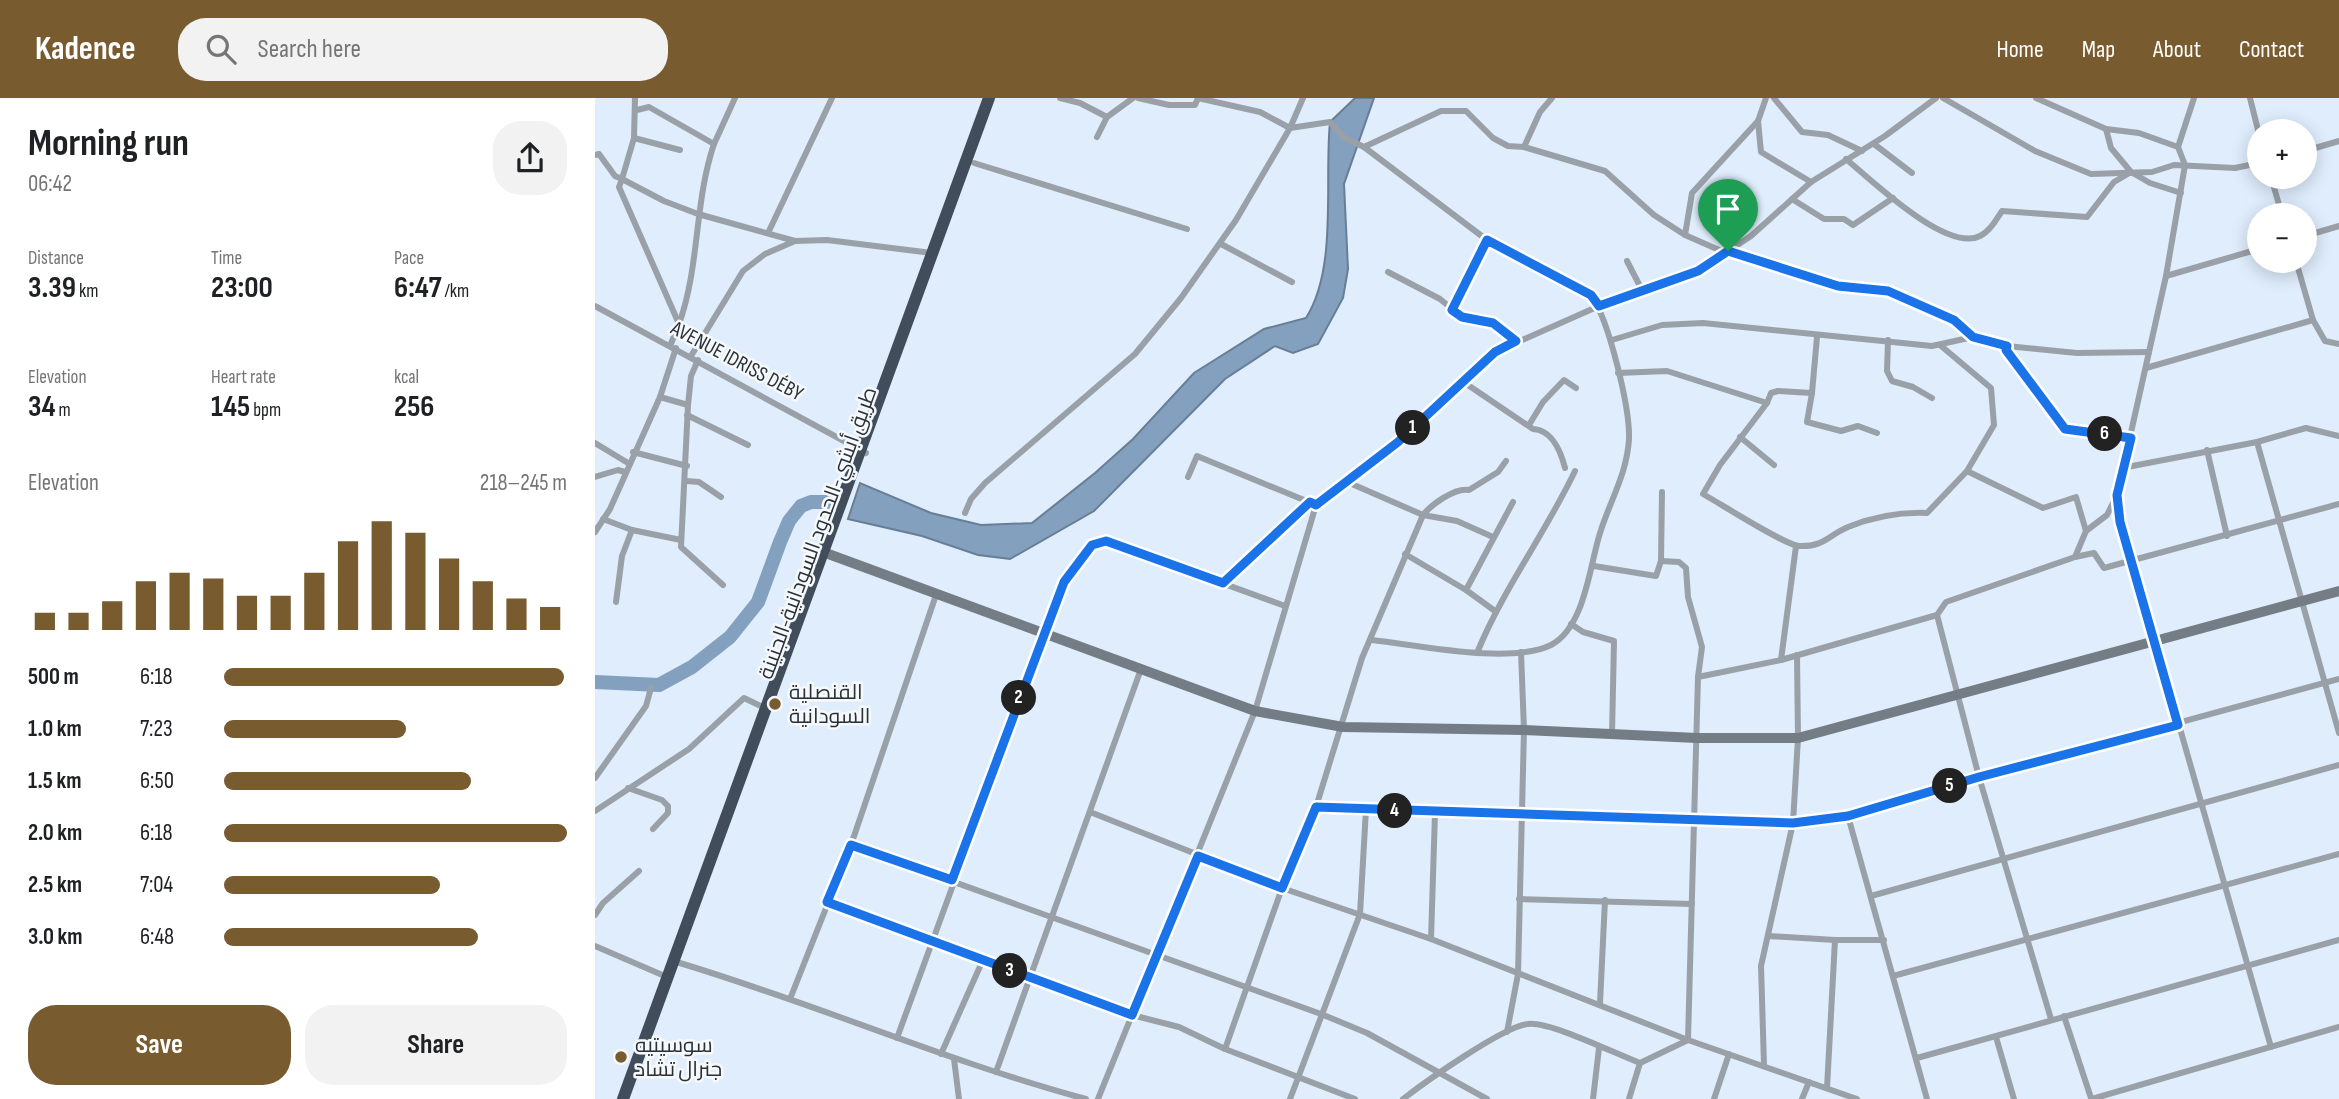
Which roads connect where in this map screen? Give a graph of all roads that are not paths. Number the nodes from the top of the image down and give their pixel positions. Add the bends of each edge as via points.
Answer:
1 (635, 98) edge
2 (736, 98) edge
3 (832, 98) edge
4 (989, 98) edge
5 (997, 98) edge
6 (1059, 98) edge
7 (1136, 98) edge
8 (1198, 98) edge
9 (1303, 98) edge
10 (1552, 98) edge
11 (1766, 98) edge
12 (1774, 98) edge
13 (1936, 98) edge
14 (1943, 98) edge
15 (2036, 98) edge
16 (2194, 98) edge
17 (2250, 98) edge
18 (637, 110) junction
19 (1107, 117) junction
20 (2255, 119) edge
21 (1758, 121) junction
22 (1290, 128) junction
23 (2106, 129) junction
24 (1097, 136) dead end
25 (634, 138) junction
26 (2339, 141) edge
27 (714, 144) junction
28 (1874, 144) junction
29 (595, 146) edge
30 (1364, 147) junction
31 (1524, 147) junction
32 (2178, 147) junction
33 (2317, 147) edge
34 (680, 150) dead end
35 (1861, 150) junction
36 (597, 155) edge
37 (1846, 159) junction
38 (974, 163) junction
39 (2185, 165) junction
40 (2247, 166) edge
41 (2131, 172) junction
42 (1912, 173) dead end
43 (615, 176) junction
44 (622, 180) junction
45 (1811, 182) junction
46 (619, 187) junction
47 (2181, 193) junction
48 (1893, 198) junction
49 (1792, 199) junction
50 (698, 214) junction
51 (2339, 226) edge
52 (1187, 229) dead end
53 (769, 232) junction
54 (2317, 232) edge
55 (1685, 235) junction
56 (1487, 240) junction
57 (795, 241) junction
58 (1221, 244) junction
59 (1727, 252) junction
60 (2247, 252) edge
61 (932, 253) junction
62 (1627, 261) dead end
63 (1388, 272) dead end
64 (2299, 273) edge
65 (2166, 276) junction
66 (1292, 282) dead end
67 (1643, 292) junction
68 (595, 306) edge
69 (1599, 306) junction
70 (1452, 310) junction
71 (2313, 320) junction
72 (679, 324) junction
73 (1817, 337) junction
74 (1973, 337) junction
75 (1612, 340) junction
76 (1888, 340) junction
77 (1516, 341) junction
78 (2339, 344) edge
79 (1940, 345) junction
80 (2007, 346) junction
81 (673, 347) junction
82 (2149, 352) junction
83 (695, 358) junction
84 (2146, 369) junction
85 (1618, 373) junction
86 (1462, 381) junction
87 (1576, 388) dead end
88 (1812, 393) junction
89 (884, 396) junction
90 (660, 397) junction
91 (1932, 398) dead end
92 (1767, 403) junction
93 (688, 405) junction
94 (687, 415) junction
95 (1529, 425) junction
96 (1877, 433) dead end
97 (2339, 436) edge
98 (1739, 437) junction
99 (2131, 438) junction
100 (2257, 442) junction
101 (595, 443) edge
102 (748, 445) dead end
103 (2207, 450) junction
104 (633, 452) junction
105 (863, 452) junction
106 (1506, 461) dead end
107 (628, 463) junction
108 (1774, 465) dead end
109 (687, 466) junction
110 (1565, 468) dead end
111 (2122, 468) junction
112 (1575, 471) dead end
113 (1967, 471) junction
114 (625, 472) junction
115 (595, 477) edge
116 (1188, 477) dead end
117 (686, 481) junction
118 (1345, 481) junction
119 (1662, 492) dead end
120 (2117, 495) junction
121 (721, 497) dead end
122 (1513, 502) dead end
123 (1313, 503) junction
124 (2339, 504) edge
125 (965, 513) dead end
126 (1423, 515) junction
127 (603, 519) junction
128 (2281, 521) junction
129 (632, 530) junction
130 (2087, 531) junction
131 (595, 532) edge
132 (2227, 536) junction
133 (1493, 537) junction
134 (681, 540) junction
135 (1795, 546) junction
136 (827, 553) junction
137 (1405, 554) junction
138 (2075, 557) junction
139 (2132, 559) junction
140 (1661, 561) junction
141 (1594, 566) junction
142 (1223, 583) junction
143 (723, 585) dead end
144 (1466, 590) junction
145 (2339, 591) edge
146 (936, 594) junction
147 (2302, 600) junction
148 (616, 602) dead end
149 (1285, 606) junction
150 (1495, 611) junction
151 (1937, 615) junction
152 (1571, 624) junction
153 (1043, 632) junction
154 (1372, 640) junction
155 (2154, 641) junction
156 (1521, 652) junction
157 (1477, 653) junction
158 (1797, 655) junction
159 (1780, 660) junction
160 (1141, 669) junction
161 (1698, 677) junction
162 (2339, 679) edge
163 (2326, 683) junction
164 (651, 688) dead end
165 (1958, 697) junction
166 (766, 708) junction
167 (1255, 711) junction
168 (2178, 725) junction
169 (1342, 727) junction
170 (1524, 730) junction
171 (2339, 733) edge
172 (1612, 734) junction
173 (1697, 738) junction
174 (1798, 738) junction
175 (2339, 765) edge
176 (1979, 777) junction
177 (595, 778) edge
178 (742, 786) junction
179 (628, 788) junction
180 (2201, 803) junction
181 (1316, 807) junction
182 (1366, 809) junction
183 (595, 811) edge
184 (1090, 812) junction
185 (1434, 813) junction
186 (1521, 816) junction
187 (1848, 816) junction
188 (1695, 821) junction
189 (1793, 823) junction
190 (653, 829) dead end
191 (851, 845) junction
192 (2339, 854) edge
193 (1198, 856) junction
194 (2002, 857) junction
195 (639, 870) dead end
196 (952, 880) junction
197 (2225, 887) junction
198 (1282, 888) junction
199 (1871, 896) junction
200 (1519, 899) junction
201 (1605, 900) junction
202 (827, 902) junction
203 (1692, 904) junction
204 (1360, 914) junction
205 (595, 915) edge
206 (1052, 915) junction
207 (1768, 936) junction
208 (1431, 939) junction
209 (1835, 940) junction
210 (1884, 940) junction
211 (2339, 940) edge
212 (2028, 941) junction
213 (930, 942) junction
214 (595, 946) edge
215 (1157, 954) junction
216 (677, 962) junction
217 (982, 962) junction
218 (2247, 965) junction
219 (1518, 974) junction
220 (1893, 976) junction
221 (667, 977) junction
222 (1030, 978) junction
223 (1247, 987) junction
224 (790, 999) junction
225 (1600, 1003) junction
226 (1321, 1014) junction
227 (1132, 1015) junction
228 (2064, 1016) junction
229 (2051, 1019) junction
230 (2339, 1027) edge
231 (1507, 1032) junction
232 (1996, 1037) junction
233 (897, 1038) junction
234 (1688, 1040) junction
235 (2271, 1046) junction
236 (1599, 1048) junction
237 (1225, 1049) junction
238 (941, 1054) junction
239 (1729, 1054) junction
240 (1917, 1058) junction
241 (954, 1059) junction
242 (1640, 1063) junction
243 (1764, 1065) junction
244 (996, 1072) junction
245 (1438, 1074) junction
246 (1299, 1077) junction
247 (1809, 1082) junction
248 (1828, 1088) junction
249 (2092, 1098) edge
250 (623, 1099) edge
251 (631, 1099) edge
252 (959, 1099) edge
253 (1086, 1099) edge
254 (1098, 1099) edge
255 (1290, 1099) edge
256 (1355, 1099) edge
257 (1403, 1099) edge
258 (1487, 1099) edge
259 (1593, 1099) edge
260 (1629, 1099) edge
261 (1714, 1099) edge
262 (1802, 1099) edge
263 (1857, 1099) edge
264 (1927, 1099) edge
265 (2014, 1099) edge

1 - 18 street
2 - 27 street
3 - 53 street
4 - 61 highway
5 - 38 highway, طريق أبشي-الحدود السودانية-الجنينة
6 - 19 street
7 - 8 street via 1169,105 1195,104
7 - 19 street
8 - 22 street via 1259,113
9 - 22 street
10 - 31 street
11 - 21 street
12 - 35 street via 1803,132 1828,135
13 - 28 street
14 - 41 street via 2066,166 2091,174
15 - 23 street
16 - 32 street
17 - 20 street
18 - 25 street
18 - 27 street via 649,107
19 - 24 street
21 - 45 street via 1761,152
21 - 55 street via 1692,193
22 - 30 street via 1329,122 1343,137
22 - 58 street
23 - 32 street via 2139,133
23 - 41 street via 2111,148
25 - 34 street
25 - 44 street
26 - 33 street
27 - 50 street
28 - 35 street
28 - 42 street
29 - 36 street
30 - 31 street via 1454,109 1466,111 1493,138 1508,146
30 - 56 street
31 - 55 street via 1605,172
32 - 39 street
35 - 37 street
36 - 43 street
37 - 45 street
37 - 48 street
38 - 52 street
38 - 89 highway, طريق أبشي-الحدود السودانية-الجنينة
39 - 40 street
39 - 41 street
39 - 47 street
41 - 47 street
41 - 48 street via 2114,182 2087,217 2002,211 1989,229 1970,238 1940,231
43 - 44 street
43 - 46 street
44 - 46 street
44 - 50 street
45 - 49 street
46 - 72 street
47 - 65 street
48 - 49 street via 1853,225 1844,219 1824,219
49 - 59 street
50 - 53 street
50 - 72 street via 687,302
51 - 54 street
53 - 57 street
55 - 59 street
56 - 69 street via 1591,295
56 - 70 street
57 - 61 street via 827,240
57 - 83 street via 765,254 743,271
58 - 66 street
58 - 125 street via 1135,354 985,483
59 - 67 street via 1698,271
59 - 74 street via 1838,286 1888,291 1954,320
60 - 65 street
61 - 89 highway
62 - 67 street
63 - 70 street
64 - 71 street
65 - 82 street
67 - 69 street
68 - 81 street, AVENUE IDRISS DÉBY
69 - 75 street
69 - 77 street
70 - 77 street via 1462,317 1493,323
71 - 78 street via 2325,341
71 - 84 street
72 - 81 street
73 - 75 street via 1703,324 1662,325
73 - 76 street
73 - 88 street
74 - 79 street
74 - 80 street
75 - 85 street
76 - 79 street
76 - 91 street via 1887,371 1892,381
77 - 86 street via 1495,352
79 - 113 street via 1991,388 1994,425
80 - 82 street via 2077,353
80 - 99 street via 2065,429
81 - 83 street, AVENUE IDRISS DÉBY
81 - 90 street
82 - 84 street
83 - 93 street
83 - 105 street, AVENUE IDRISS DÉBY
84 - 99 street
85 - 92 street via 1667,371
85 - 141 street via 1629,439 1620,488 1599,533
86 - 95 street
86 - 118 street via 1398,442
87 - 95 street via 1564,380
88 - 92 street via 1778,391 1771,393
88 - 96 street via 1807,422 1841,431 1858,426
89 - 105 highway, طريق أبشي-الحدود السودانية-الجنينة
90 - 93 street
90 - 104 street
92 - 98 street
93 - 94 street
94 - 102 street
94 - 109 street
95 - 110 street via 1559,447
97 - 100 street via 2306,428
98 - 108 street
98 - 135 street via 1703,494
99 - 111 street
100 - 103 street
100 - 128 street
101 - 107 street
103 - 111 street
103 - 132 street
104 - 107 street
104 - 109 street
105 - 136 highway, طريق أبشي-الحدود السودانية-الجنينة
106 - 126 street via 1498,472 1469,490 1433,503
107 - 114 street
109 - 117 street
111 - 120 street
112 - 150 street
113 - 130 street via 2043,508 2076,497
113 - 135 street via 1927,513 1904,512 1870,520 1845,528 1822,545
114 - 115 street
114 - 127 street
116 - 123 street via 1197,456
117 - 121 street via 699,482
117 - 134 street
118 - 123 street
118 - 126 street
119 - 140 street
120 - 130 street via 2107,515
120 - 139 street
122 - 133 street
123 - 142 street
123 - 149 street
124 - 128 street
126 - 133 street via 1457,521
126 - 137 street
127 - 129 street
127 - 131 street
128 - 132 street
128 - 147 street
129 - 134 street
129 - 148 street via 622,556
130 - 138 street
132 - 139 street
133 - 144 street
134 - 143 street via 681,548
135 - 159 street
136 - 146 street
136 - 166 highway
136 - 178 highway, طريق أبشي-الحدود السودانية-الجنينة
137 - 144 street
137 - 154 street
138 - 139 street via 2094,553 2104,568
138 - 151 street via 1957,597
139 - 155 street
140 - 141 street via 1656,576
140 - 161 street via 1679,562 1686,568 1688,597 1702,647
141 - 152 street
142 - 149 street
142 - 153 street via 1098,541 1076,562
144 - 150 street
145 - 147 street
146 - 153 street
146 - 191 street
147 - 155 street
147 - 163 street
149 - 167 street
150 - 157 street
151 - 158 street
151 - 165 street
152 - 156 street via 1553,644
152 - 172 street via 1614,641
153 - 160 street
153 - 196 street
154 - 157 street
154 - 169 street via 1362,658
155 - 165 street
155 - 168 street
156 - 157 street
156 - 170 street
158 - 159 street
158 - 174 street
159 - 161 street
160 - 167 street
160 - 184 street
161 - 173 street
162 - 163 street
163 - 168 street
163 - 171 street
164 - 177 street via 646,706
165 - 174 street
165 - 176 street
166 - 178 highway
166 - 179 street via 744,698 689,749
167 - 169 street
167 - 193 street
168 - 176 street
168 - 180 street
169 - 170 street
169 - 181 street
170 - 172 street
170 - 186 street
172 - 173 street
173 - 174 street
173 - 188 street
174 - 189 street
175 - 180 street
176 - 187 street
176 - 194 street
178 - 216 highway, طريق أبشي-الحدود السودانية-الجنينة
179 - 183 street
179 - 190 street via 668,806 668,813
180 - 194 street
180 - 197 street
181 - 182 street
181 - 198 street
182 - 185 street
182 - 204 street
184 - 193 street
184 - 206 street
185 - 186 street
185 - 208 street
186 - 188 street
186 - 200 street
187 - 189 street
187 - 199 street
188 - 189 street
188 - 203 street
189 - 207 street
191 - 196 street
191 - 202 street
192 - 197 street
193 - 198 street
193 - 215 street
194 - 199 street
194 - 212 street
195 - 205 street
196 - 206 street
196 - 213 street
197 - 212 street
197 - 218 street
198 - 204 street
198 - 223 street
199 - 210 street
200 - 201 street
200 - 219 street
201 - 203 street
201 - 225 street
202 - 213 street
202 - 224 street
203 - 234 street
204 - 208 street
204 - 226 street
206 - 215 street
206 - 222 street
207 - 209 street
207 - 243 street via 1761,965
208 - 219 street
209 - 210 street
209 - 248 street
210 - 220 street
211 - 218 street
212 - 220 street
212 - 229 street
213 - 217 street
213 - 233 street
214 - 221 street
215 - 223 street
215 - 227 street
216 - 221 highway
216 - 224 street
216 - 251 highway, طريق أبشي-الحدود السودانية-الجنينة
217 - 222 street
217 - 238 street
218 - 228 street
218 - 235 street
219 - 225 street
219 - 231 street
220 - 240 street
221 - 250 highway
222 - 227 street
222 - 244 street
223 - 226 street
223 - 237 street
224 - 233 street
225 - 234 street
226 - 245 street via 1367,1033
226 - 246 street
227 - 237 street via 1179,1027
227 - 254 street
228 - 229 street
228 - 249 street
229 - 232 street
230 - 235 street
231 - 236 street via 1528,1024 1552,1028
231 - 245 street
232 - 240 street
232 - 265 street
233 - 238 street
234 - 239 street
234 - 242 street
235 - 249 street
236 - 242 street
236 - 259 street
237 - 246 street
238 - 241 street
239 - 243 street
239 - 261 street
240 - 264 street
241 - 244 street
241 - 252 street
242 - 260 street
243 - 247 street
244 - 253 street
245 - 257 street
245 - 258 street
246 - 255 street
246 - 256 street
247 - 248 street
247 - 262 street
248 - 263 street

